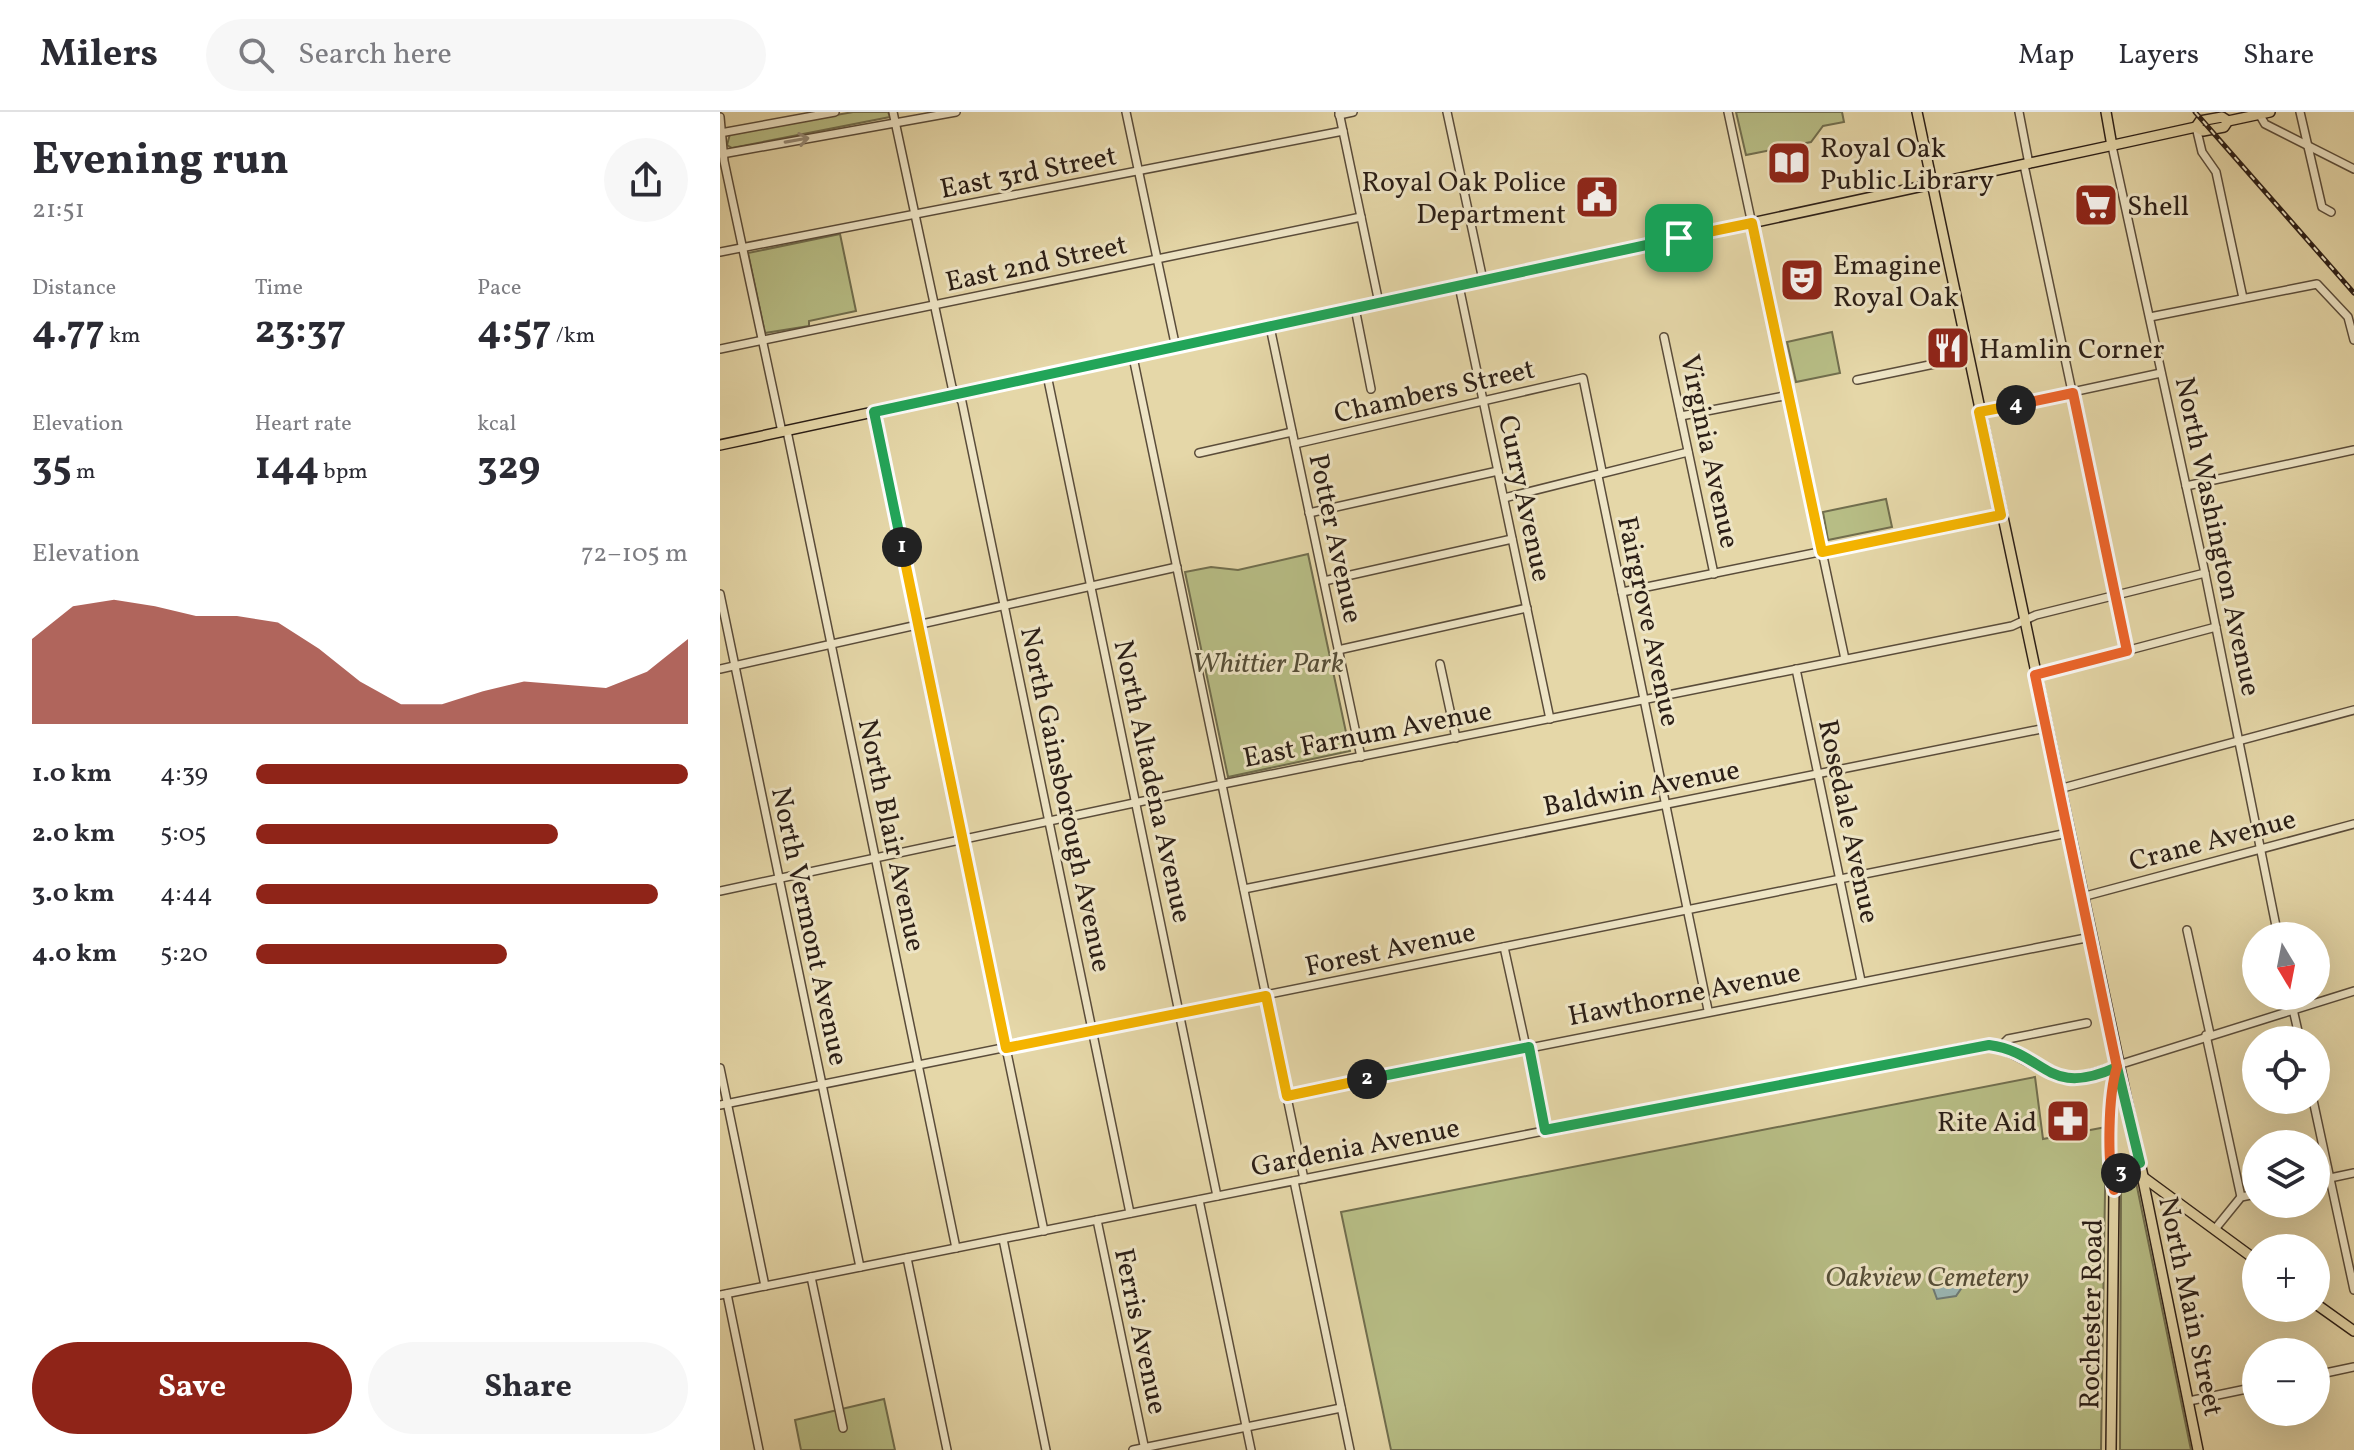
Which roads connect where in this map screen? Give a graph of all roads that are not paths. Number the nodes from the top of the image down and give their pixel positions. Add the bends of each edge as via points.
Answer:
1 (835, 112) edge
2 (893, 112) edge
3 (956, 112) edge
4 (1126, 112) edge
5 (1353, 112) edge
6 (1447, 112) edge
7 (1728, 112) edge
8 (1917, 112) edge
9 (2019, 112) edge
10 (2106, 112) edge
11 (2300, 112) edge
12 (2263, 113) edge
13 (1339, 114) edge
14 (924, 115) edge
15 (720, 117) edge
16 (895, 123) junction
17 (2196, 127) junction
18 (1343, 131) junction
19 (721, 132) edge
20 (2112, 146) junction
21 (2308, 147) junction
22 (722, 154) edge
23 (2027, 164) junction
24 (2354, 169) edge
25 (1139, 173) junction
26 (1931, 185) junction
27 (2331, 212) dead end
28 (915, 215) junction
29 (1361, 217) junction
30 (1752, 223) junction
31 (743, 247) junction
32 (720, 252) edge
33 (1158, 260) junction
34 (1483, 280) junction
35 (1459, 286) junction
36 (2243, 298) junction
37 (1379, 303) junction
38 (935, 305) junction
39 (1355, 308) junction
40 (2150, 317) junction
41 (1270, 327) junction
42 (1664, 337) dead end
43 (763, 340) junction
44 (2354, 340) edge
45 (1176, 348) junction
46 (720, 349) edge
47 (1133, 357) junction
48 (1968, 357) junction
49 (2161, 373) junction
50 (1047, 375) junction
51 (1583, 378) joint
52 (1857, 380) dead end
53 (1371, 389) dead end
54 (2073, 393) junction
55 (957, 394) junction
56 (1789, 395) junction
57 (1484, 402) junction
58 (874, 412) junction
59 (1979, 412) junction
60 (1681, 416) junction
61 (785, 432) junction
62 (1292, 432) junction
63 (1295, 444) junction
64 (720, 445) edge
65 (2354, 450) edge
66 (1688, 452) junction
67 (1199, 453) dead end
68 (1498, 471) junction
69 (1600, 473) junction
70 (2186, 486) junction
71 (1504, 498) junction
72 (1309, 513) junction
73 (2001, 515) junction
74 (1512, 539) junction
75 (1822, 552) junction
76 (1177, 567) junction
77 (2205, 573) junction
78 (1714, 574) junction
79 (1324, 581) junction
80 (1091, 586) junction
81 (1622, 592) junction
82 (720, 594) edge
83 (2116, 595) junction
84 (1004, 604) junction
85 (1527, 608) junction
86 (2023, 620) junction
87 (918, 622) junction
88 (2216, 627) junction
89 (831, 641) junction
90 (1338, 650) junction
91 (2127, 651) junction
92 (1845, 659) junction
93 (1440, 664) dead end
94 (735, 666) junction
95 (720, 669) edge
96 (1796, 669) junction
97 (2035, 675) junction
98 (1644, 699) junction
99 (2354, 710) edge
100 (1550, 719) junction
101 (2046, 728) junction
102 (1456, 738) junction
103 (2239, 741) junction
104 (1361, 757) junction
105 (1818, 774) junction
106 (1222, 785) junction
107 (2059, 789) junction
108 (1136, 805) junction
109 (1666, 805) junction
110 (1050, 823) junction
111 (2354, 824) edge
112 (2068, 833) junction
113 (963, 842) junction
114 (2259, 849) junction
115 (876, 860) junction
116 (780, 879) junction
117 (1839, 879) junction
118 (1244, 889) junction
119 (720, 891) edge
120 (2082, 897) junction
121 (1687, 909) junction
122 (2275, 922) edge
123 (2187, 930) dead end
124 (2091, 937) junction
125 (1504, 947) junction
126 (1861, 981) junction
127 (2354, 991) edge
128 (1266, 996) junction
129 (2330, 998) edge
130 (1708, 1010) junction
131 (2290, 1010) edge
132 (1179, 1013) junction
133 (2087, 1023) dead end
134 (1092, 1030) junction
135 (2208, 1035) junction
136 (1527, 1047) junction
137 (2000, 1047) junction
138 (1006, 1048) junction
139 (918, 1065) junction
140 (2117, 1067) junction
141 (720, 1068) edge
142 (822, 1084) junction
143 (1287, 1096) junction
144 (724, 1104) edge
145 (1545, 1130) junction
146 (2140, 1163) junction
147 (2354, 1173) edge
148 (2330, 1178) joint
149 (1304, 1179) junction
150 (1294, 1181) junction
151 (2144, 1181) junction
152 (2114, 1190) junction
153 (1217, 1196) junction
154 (2241, 1197) joint
155 (1199, 1200) junction
156 (1130, 1213) junction
157 (1097, 1220) junction
158 (2215, 1229) junction
159 (1044, 1231) junction
160 (1003, 1239) junction
161 (956, 1248) junction
162 (2242, 1249) edge
163 (907, 1258) junction
164 (860, 1267) junction
165 (811, 1277) junction
166 (765, 1286) junction
167 (2354, 1290) edge
168 (723, 1295) edge
169 (2330, 1314) edge
170 (2354, 1331) edge
171 (2354, 1367) edge
172 (2330, 1372) edge
173 (2242, 1390) edge
174 (2189, 1401) junction
175 (1341, 1408) junction
176 (1246, 1427) junction
177 (843, 1428) dead end
178 (1144, 1449) edge
179 (759, 1450) edge
180 (947, 1450) edge
181 (1046, 1450) edge
182 (1133, 1450) edge
183 (1251, 1450) edge
184 (1350, 1450) edge
185 (2111, 1450) edge
186 (2198, 1450) edge

1 - 19 street
2 - 16 street, North Gainsborough Avenue
3 - 14 street
4 - 25 street
5 - 13 street
6 - 34 street
7 - 30 street
8 - 26 main road, North Main Street
9 - 23 street
10 - 20 main road
11 - 21 street
12 - 17 main road via 2228,121 2224,127
12 - 21 street via 2265,124
13 - 18 street
14 - 16 street
15 - 19 street, North Blair Avenue
22 -> 16 street
16 - 28 street, North Gainsborough Avenue
17 - 20 main road
17 - 36 street via 2202,152 2216,172
18 - 25 street, East 3rd Street
18 - 29 street
19 - 22 street, North Blair Avenue
20 - 23 main road
20 - 40 street, North Washington Avenue
21 - 24 street
21 - 27 street via 2322,207
22 - 31 street, North Blair Avenue
23 - 26 main road
23 - 54 street
25 - 28 street, East 3rd Street
25 - 33 street
26 - 30 main road
26 - 48 main road, North Main Street
28 - 31 street, East 3rd Street
28 - 38 street, North Gainsborough Avenue
29 - 33 street, East 2nd Street
29 - 37 street
30 - 34 main road
30 - 56 street
31 - 32 street, East 3rd Street
31 - 43 street, North Blair Avenue
33 - 38 street, East 2nd Street
33 - 45 street
34 - 35 main road
35 - 37 main road
35 - 57 street, Curry Avenue
36 - 40 street
36 - 44 street via 2313,284 2346,314
37 - 39 main road
38 - 43 street, East 2nd Street
38 - 55 street, North Gainsborough Avenue
39 - 41 main road
39 - 53 street
40 - 49 street, North Washington Avenue
41 - 45 main road
41 - 62 street, Potter Avenue
42 - 60 street, Virginia Avenue
43 - 46 street, East 2nd Street
43 - 61 street, North Blair Avenue
45 - 47 main road
47 - 50 main road
47 - 76 street
48 - 52 street
48 - 59 main road, North Main Street
49 - 54 street
49 - 70 street, North Washington Avenue
50 - 55 main road
50 - 80 street, North Altadena Avenue
51 - 57 street, Chambers Street
51 - 69 street, Fairgrove Avenue
54 - 59 street
54 - 83 street
55 - 58 main road
55 - 84 street, North Gainsborough Avenue
56 - 60 street
56 - 75 street
57 - 63 street, Chambers Street
57 - 68 street, Curry Avenue
58 - 61 main road
58 - 87 street
59 - 73 main road, North Main Street
60 - 66 street, Virginia Avenue
61 - 64 main road
61 - 89 street, North Blair Avenue
62 - 63 street, Potter Avenue
62 - 67 street
63 - 72 street, Potter Avenue
65 - 70 street
66 - 69 street
66 - 78 street, Virginia Avenue
68 - 71 street, Curry Avenue
68 - 72 street
69 - 71 street
69 - 81 street, Fairgrove Avenue
70 - 77 street, North Washington Avenue
71 - 74 street, Curry Avenue
72 - 79 street, Potter Avenue
73 - 75 street
73 - 86 main road, North Main Street
74 - 79 street
74 - 85 street, Curry Avenue
75 - 78 street
75 - 92 street
76 - 80 street
76 - 106 street
77 - 83 street, East Farnum Avenue
77 - 88 street, North Washington Avenue
78 - 81 street
79 - 90 street, Potter Avenue
80 - 84 street
80 - 108 street, North Altadena Avenue
81 - 98 street, Fairgrove Avenue
82 - 94 street, North Vermont Avenue
83 - 86 street, East Farnum Avenue
83 - 91 street
84 - 87 street
84 - 110 street, North Gainsborough Avenue
85 - 90 street
85 - 100 street, Curry Avenue
86 - 92 street, East Farnum Avenue
86 - 97 main road, North Main Street
87 - 89 street
87 - 113 street
88 - 91 street
88 - 103 street, North Washington Avenue
89 - 94 street
89 - 115 street, North Blair Avenue
90 - 104 street, Potter Avenue
91 - 97 street
92 - 96 street, East Farnum Avenue
93 - 102 street
94 - 95 street
94 - 116 street, North Vermont Avenue
96 - 98 street, East Farnum Avenue
96 - 105 street, Rosedale Avenue
97 - 101 main road, North Main Street
98 - 100 street, East Farnum Avenue
98 - 109 street, Fairgrove Avenue
99 - 103 street
100 - 102 street, East Farnum Avenue
101 - 105 street, Baldwin Avenue
101 - 107 main road, North Main Street
102 - 104 street, East Farnum Avenue
103 - 107 street
103 - 114 street, North Washington Avenue
104 - 106 street, East Farnum Avenue
105 - 109 street, Baldwin Avenue
105 - 117 street, Rosedale Avenue
106 - 108 street, East Farnum Avenue
106 - 118 street
107 - 112 main road, North Main Street
108 - 110 street, East Farnum Avenue
108 - 132 street, North Altadena Avenue
109 - 118 street, Baldwin Avenue
109 - 121 street, Fairgrove Avenue
110 - 113 street, East Farnum Avenue
110 - 134 street, North Gainsborough Avenue
111 - 114 street, Crane Avenue
112 - 117 street, Forest Avenue
112 - 120 main road, North Main Street
113 - 115 street, East Farnum Avenue
113 - 138 street
114 - 120 street, Crane Avenue
114 - 122 street, North Washington Avenue
115 - 116 street, East Farnum Avenue
115 - 139 street, North Blair Avenue
116 - 119 street, East Farnum Avenue
116 - 142 street, North Vermont Avenue
117 - 121 street, Forest Avenue
117 - 126 street, Rosedale Avenue
118 - 128 street
120 - 124 main road, North Main Street
121 - 125 street, Forest Avenue
121 - 130 street, Fairgrove Avenue
123 - 135 street
124 - 126 street, Hawthorne Avenue
124 - 140 main road, North Main Street
125 - 128 street, Forest Avenue
125 - 136 street
126 - 130 street, Hawthorne Avenue
127 - 129 street, Gardenia Avenue
128 - 132 street, Forest Avenue
128 - 143 street
130 - 136 street, Hawthorne Avenue
131 - 135 street, Gardenia Avenue
132 - 134 street, Forest Avenue
132 - 153 street, North Altadena Avenue
133 - 137 street, Gardenia Avenue via 2008,1039
134 - 138 street, Forest Avenue
134 - 156 street, North Gainsborough Avenue
135 - 140 street, Gardenia Avenue
135 - 154 street
136 - 143 street, Hawthorne Avenue
136 - 145 street
137 - 140 street, Gardenia Avenue via 2062,1078
137 - 145 street, Gardenia Avenue via 1971,1046
138 - 139 street, Forest Avenue
138 - 159 street
139 - 142 street, Forest Avenue
139 - 161 street, North Blair Avenue
140 - 146 main road, North Main Street
140 - 152 main road via 2111,1144
141 - 144 street
142 - 144 street, Forest Avenue
142 - 164 street, North Vermont Avenue
143 - 149 street
144 - 166 street
145 - 149 street, Gardenia Avenue
146 - 151 main road, North Main Street
146 - 152 main road, Rochester Road via 2121,1171
147 - 148 street
148 - 167 street
149 - 150 street, Gardenia Avenue
150 - 153 street, Gardenia Avenue
150 - 175 street
151 - 158 main road
151 - 174 main road, North Main Street
152 - 185 main road, Rochester Road
153 - 155 street, Gardenia Avenue
154 - 158 street
155 - 156 street, Gardenia Avenue
155 - 176 street
156 - 157 street, Gardenia Avenue
157 - 159 street, Gardenia Avenue
157 - 178 street, Ferris Avenue
158 - 162 main road
159 - 160 street, Gardenia Avenue
160 - 161 street, Gardenia Avenue
160 - 181 street
161 - 163 street, Gardenia Avenue
163 - 164 street, Gardenia Avenue
163 - 180 street
164 - 165 street, Gardenia Avenue
165 - 166 street, Gardenia Avenue
165 - 177 street
166 - 168 street, Gardenia Avenue
168 - 179 street
169 - 170 main road
171 - 172 street
173 - 174 street
174 - 186 main road, North Main Street
175 - 176 street
175 - 184 street
176 - 178 street
176 - 183 street
178 - 182 street

